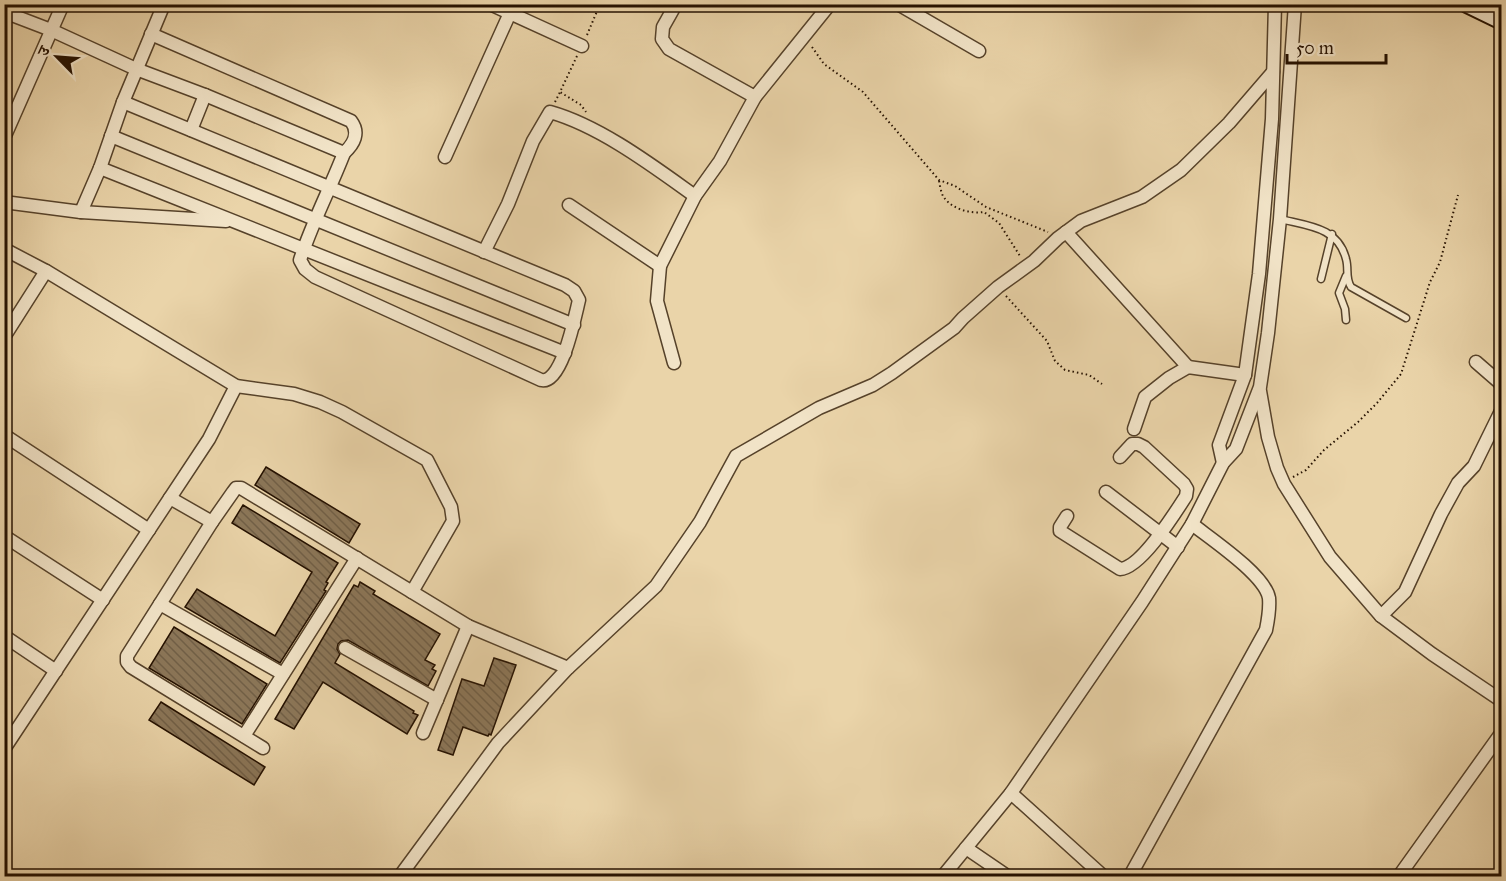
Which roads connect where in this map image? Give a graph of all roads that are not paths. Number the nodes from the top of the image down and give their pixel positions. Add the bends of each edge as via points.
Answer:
1 (63, 4) edge
2 (164, 4) edge
3 (490, 4) edge
4 (676, 4) edge
5 (830, 4) edge
6 (898, 4) edge
7 (1275, 4) edge
8 (1295, 4) edge
9 (1467, 4) edge
10 (512, 9) edge
11 (4, 12) edge
12 (1502, 21) edge
13 (51, 30) junction
14 (151, 34) junction
15 (582, 46) road end
16 (979, 51) dead end
17 (136, 69) junction
18 (1273, 72) junction
19 (205, 95) junction
20 (756, 97) junction
21 (123, 102) junction
22 (191, 130) junction
23 (111, 136) junction
24 (4, 138) edge
25 (344, 153) junction
26 (445, 157) dead end
27 (100, 168) junction
28 (330, 188) junction
29 (695, 196) junction
30 (4, 202) edge
31 (569, 205) dead end
32 (81, 213) junction
33 (1280, 219) junction
34 (316, 220) junction
35 (238, 222) junction
36 (1332, 234) junction
37 (1062, 235) junction
38 (304, 248) junction
39 (4, 249) edge
40 (484, 252) junction
41 (660, 266) junction
42 (46, 271) junction
43 (1347, 274) junction
44 (1321, 279) dead end
45 (1406, 318) dead end
46 (1346, 320) dead end
47 (574, 325) junction
48 (4, 337) edge
49 (565, 353) junction
50 (1476, 362) dead end
51 (674, 363) dead end
52 (1188, 367) junction
53 (1245, 375) junction
54 (236, 386) junction
55 (1260, 387) junction
56 (1502, 387) edge
57 (1502, 409) edge
58 (1134, 429) dead end
59 (4, 435) edge
60 (1120, 457) dead end
61 (1223, 463) junction
62 (1106, 492) dead end
63 (170, 498) junction
64 (1067, 516) dead end
65 (212, 522) junction
66 (1192, 524) junction
67 (149, 530) junction
68 (1161, 535) junction
69 (4, 536) edge
70 (1178, 547) junction
71 (357, 558) junction
72 (412, 592) junction
73 (103, 600) junction
74 (160, 604) junction
75 (1381, 616) junction
76 (468, 626) junction
77 (4, 636) edge
78 (345, 648) dead end
79 (568, 668) junction
80 (56, 671) junction
81 (283, 674) junction
82 (437, 700) junction
83 (1502, 701) edge
84 (1502, 732) edge
85 (423, 733) dead end
86 (244, 736) junction
87 (6, 742) edge
88 (263, 748) dead end
89 (1011, 793) junction
90 (966, 848) junction
91 (400, 876) edge
92 (943, 876) edge
93 (1007, 876) edge
94 (1103, 876) edge
95 (1130, 876) edge
96 (1399, 876) edge

1 - 13 street
2 - 14 street
3 - 10 street
4 - 20 street via 663,27 662,39 669,48
5 - 20 street
6 - 16 street
7 - 18 street
8 - 33 street
9 - 12 street
10 - 15 street
10 - 26 street
11 - 13 street
13 - 17 street
13 - 24 street
14 - 17 street
14 - 25 street via 351,121 356,137
17 - 19 street
17 - 21 street
18 - 37 street via 1181,170 1142,197 1081,221
18 - 53 street via 1259,274
19 - 22 street
19 - 25 street
20 - 29 street
21 - 22 street
21 - 23 street
22 - 28 street
23 - 27 street
23 - 34 street
25 - 28 street
27 - 32 street
27 - 35 street
28 - 34 street
28 - 40 street
29 - 40 street via 647,161 583,125 550,112 533,141
29 - 41 street
30 - 32 street
31 - 41 street
32 - 35 street
33 - 36 lane
33 - 55 street
34 - 38 street
34 - 47 street
35 - 38 street
36 - 43 lane via 1343,250
36 - 44 lane
37 - 52 street
37 - 79 street via 954,328 892,373 819,408 736,456 699,522 656,586
38 - 49 street
38 - 49 street via 300,260 315,277 541,380 550,379
39 - 42 street
40 - 47 street via 574,291 579,300
41 - 51 street via 657,301
42 - 48 street
42 - 54 street
43 - 45 lane via 1351,287
43 - 46 lane via 1339,293
47 - 49 street
50 - 56 street
52 - 53 street
52 - 58 street via 1145,397
53 - 61 street via 1219,445
54 - 63 street via 209,439
54 - 72 street via 320,402 427,460 451,507 453,520
55 - 61 street via 1236,449
55 - 75 street via 1268,437 1284,484 1330,557
57 - 75 street via 1474,466 1458,483 1441,514 1405,592
59 - 67 street
60 - 68 street via 1132,444 1138,444 1187,489
61 - 66 street
62 - 68 street
63 - 65 street
63 - 67 street
64 - 68 street via 1060,531 1120,569 1132,565
65 - 71 street via 236,488 241,488
65 - 74 street
66 - 70 street
66 - 95 street via 1256,575 1269,595 1269,614 1266,630
67 - 73 street
68 - 70 street
69 - 73 street
70 - 89 street
71 - 72 street
71 - 81 street
72 - 76 street
73 - 80 street
74 - 81 street
74 - 86 street via 127,662
75 - 83 street
76 - 79 street
76 - 82 street
77 - 80 street
78 - 82 street
79 - 91 street via 498,743
80 - 87 street
81 - 86 street
82 - 85 street
84 - 96 street
86 - 88 street
89 - 90 street
89 - 94 street
90 - 92 street
90 - 93 street

